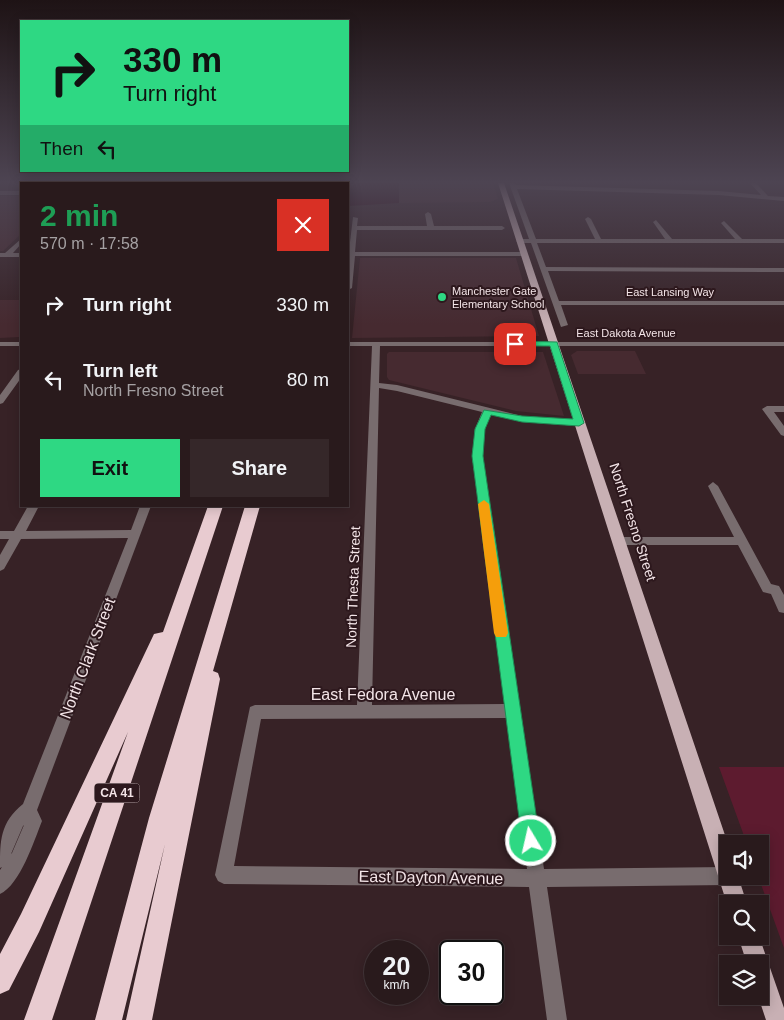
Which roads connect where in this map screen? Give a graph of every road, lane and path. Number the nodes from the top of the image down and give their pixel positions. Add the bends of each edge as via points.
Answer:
1 (355, 231) edge
2 (516, 231) edge
3 (529, 231) edge
4 (594, 231) edge
5 (662, 231) edge
6 (731, 231) edge
7 (784, 240) edge
8 (519, 241) junction
9 (533, 241) junction
10 (599, 241) junction
11 (670, 241) junction
12 (740, 241) junction
13 (20, 242) edge
14 (353, 254) junction
15 (523, 254) junction
16 (3, 255) edge
17 (20, 255) edge
18 (543, 269) junction
19 (784, 270) edge
20 (349, 281) edge
21 (556, 303) junction
22 (784, 303) edge
23 (564, 324) dead end
24 (0, 344) edge
25 (20, 344) edge
26 (349, 344) edge
27 (376, 344) junction
28 (554, 344) junction
29 (784, 344) edge
30 (20, 373) edge
31 (376, 385) junction
32 (0, 401) edge
33 (784, 409) edge
34 (487, 412) junction
35 (579, 423) junction
36 (784, 433) edge
37 (713, 486) dead end
38 (33, 507) edge
39 (146, 507) edge
40 (216, 507) edge
41 (254, 507) edge
42 (135, 534) junction
43 (0, 535) edge
44 (18, 535) junction
45 (619, 541) junction
46 (742, 541) junction
47 (194, 565) junction
48 (0, 566) edge
49 (235, 570) junction
50 (779, 590) edge
51 (784, 608) edge
52 (512, 711) junction
53 (364, 712) junction
54 (29, 810) junction
55 (719, 848) edge
56 (0, 859) edge
57 (224, 875) joint
58 (719, 876) edge
59 (536, 878) junction
60 (0, 885) edge
61 (0, 981) edge
62 (769, 999) edge
63 (38, 1020) edge
64 (108, 1020) edge
65 (139, 1020) edge
66 (557, 1020) edge
67 (776, 1020) edge

1 - 14 street
2 - 8 main road, North Fresno Street
3 - 9 street
4 - 10 street
5 - 11 street
6 - 12 street
7 - 12 street
8 - 9 street
8 - 15 main road, North Fresno Street
9 - 10 street
9 - 18 street
10 - 11 street
11 - 12 street
13 - 16 street
14 - 15 street
14 - 20 street
15 - 28 main road, North Fresno Street
16 - 17 street
18 - 19 street
18 - 21 street
21 - 22 street, East Lansing Way
21 - 23 street
24 - 25 street
26 - 27 street, East Dakota Avenue
27 - 28 street, East Dakota Avenue
27 - 31 street, North Thesta Street
28 - 29 street, East Dakota Avenue
28 - 35 main road, North Fresno Street
30 - 32 street
31 - 34 street
31 - 53 street, North Thesta Street
33 - 36 street via 767,409
34 - 35 street via 522,419
34 - 52 street via 480,429 477,456
35 - 45 main road, North Fresno Street
37 - 46 street
38 - 44 street
39 - 42 street, North Clark Street
40 - 47 highway, CA 41
41 - 49 highway
42 - 44 street
42 - 54 street, North Clark Street
43 - 44 street
44 - 48 street
45 - 46 street
45 - 55 main road, North Fresno Street
46 - 50 street via 767,588
47 - 61 highway via 30,923
47 - 63 highway, CA 41
49 - 64 highway via 160,818
49 - 65 highway
50 - 51 street
52 - 53 street, East Fedora Avenue
52 - 59 street
53 - 57 street, East Fedora Avenue via 255,712
54 - 56 street, North Clark Street via 17,820
54 - 60 street, North Clark Street via 34,821 26,844
57 - 59 street, East Dayton Avenue
58 - 59 street, East Dayton Avenue
59 - 66 street
62 - 67 main road

